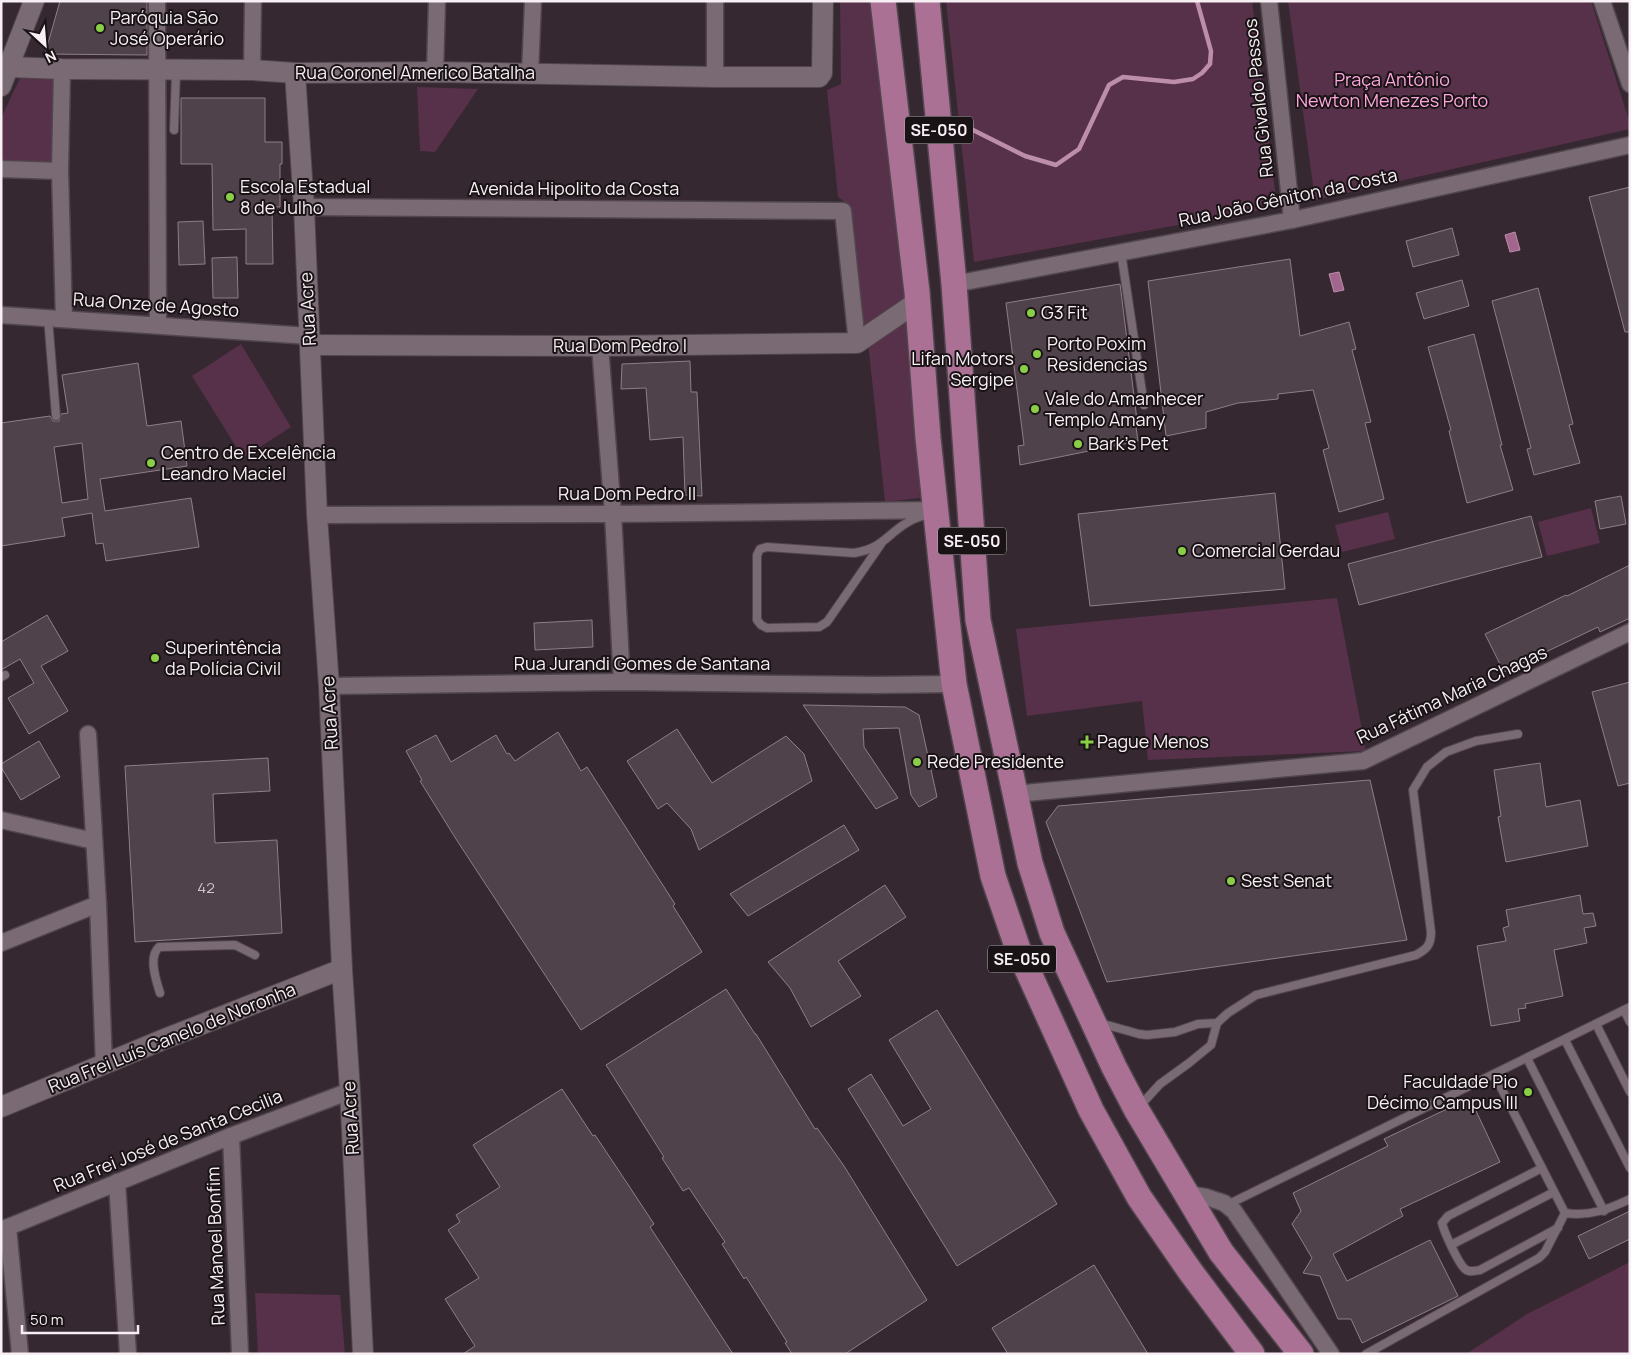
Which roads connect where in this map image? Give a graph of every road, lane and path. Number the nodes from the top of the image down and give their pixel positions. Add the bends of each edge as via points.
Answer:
1 (34, 1) edge
2 (157, 1) edge
3 (253, 1) edge
4 (437, 1) edge
5 (533, 1) edge
6 (715, 1) edge
7 (823, 1) edge
8 (883, 1) edge
9 (927, 1) edge
10 (1269, 1) edge
11 (1602, 1) edge
12 (9, 67) junction
13 (62, 69) junction
14 (156, 69) junction
15 (176, 70) junction
16 (252, 70) junction
17 (435, 72) junction
18 (295, 73) junction
19 (530, 74) junction
20 (715, 77) junction
21 (1630, 84) edge
22 (1, 86) edge
23 (174, 130) dead end
24 (1630, 145) edge
25 (1, 169) edge
26 (60, 171) junction
27 (304, 207) junction
28 (1292, 220) junction
29 (1121, 252) junction
30 (953, 275) junction
31 (918, 308) junction
32 (1, 316) edge
33 (56, 319) junction
34 (158, 325) junction
35 (309, 341) junction
36 (857, 343) junction
37 (600, 346) junction
38 (1144, 405) dead end
39 (56, 416) dead end
40 (936, 510) junction
41 (612, 514) junction
42 (317, 515) junction
43 (881, 544) junction
44 (1630, 632) edge
45 (622, 682) junction
46 (954, 684) junction
47 (329, 686) junction
48 (88, 734) dead end
49 (1518, 734) dead end
50 (1015, 794) junction
51 (1, 820) edge
52 (94, 841) junction
53 (98, 904) junction
54 (1, 943) edge
55 (255, 956) dead end
56 (342, 969) junction
57 (160, 993) dead end
58 (1627, 1009) edge
59 (1093, 1021) junction
60 (1630, 1022) edge
61 (1217, 1023) junction
62 (1596, 1024) junction
63 (1565, 1040) junction
64 (1527, 1058) junction
65 (104, 1065) junction
66 (1494, 1074) junction
67 (350, 1091) junction
68 (1630, 1092) edge
69 (1, 1107) edge
70 (1136, 1109) junction
71 (231, 1136) junction
72 (1542, 1168) junction
73 (1630, 1168) edge
74 (117, 1182) junction
75 (1554, 1192) junction
76 (1188, 1194) junction
77 (1630, 1199) edge
78 (1227, 1205) junction
79 (1604, 1211) junction
80 (1565, 1213) junction
81 (1558, 1228) junction
82 (5, 1229) edge
83 (1451, 1245) junction
84 (20, 1354) edge
85 (128, 1354) edge
86 (240, 1354) edge
87 (363, 1354) edge
88 (371, 1354) edge
89 (1252, 1354) edge
90 (1301, 1354) edge
91 (1332, 1354) edge
92 (1366, 1354) edge

1 - 12 street
2 - 14 street
3 - 16 street
4 - 17 street
5 - 19 street
6 - 20 street
7 - 20 street, Rua Coronel Americo Batalha via 821,76
8 - 31 main road, SE-050
9 - 30 main road, SE-050
10 - 28 street, Rua Givaldo Passos
11 - 21 street
12 - 13 street, Rua Coronel Americo Batalha
12 - 22 street
13 - 14 street, Rua Coronel Americo Batalha
13 - 26 street
14 - 15 street, Rua Coronel Americo Batalha
14 - 34 street
15 - 16 street, Rua Coronel Americo Batalha
15 - 23 lane
16 - 18 street, Rua Coronel Americo Batalha
17 - 18 street, Rua Coronel Americo Batalha
17 - 19 street, Rua Coronel Americo Batalha
18 - 27 street, Rua Acre
19 - 20 street, Rua Coronel Americo Batalha
24 - 28 street, Rua João Gêniton da Costa
25 - 26 street
26 - 33 street
27 - 35 street, Rua Acre
27 - 36 street, Avenida Hipolito da Costa via 843,210
28 - 29 street, Rua João Gêniton da Costa
29 - 30 street, Rua João Gêniton da Costa
29 - 38 lane
30 - 31 main road
30 - 50 main road, SE-050 via 978,620
31 - 36 street
31 - 40 main road, SE-050
32 - 33 street, Rua Onze de Agosto
33 - 34 street, Rua Onze de Agosto
33 - 39 lane
34 - 35 street, Rua Onze de Agosto
35 - 37 street, Rua Dom Pedro I
35 - 42 street, Rua Acre
36 - 37 street, Rua Dom Pedro I
37 - 41 street
40 - 41 street, Rua Dom Pedro II
40 - 43 lane via 909,521
40 - 46 main road, SE-050
41 - 42 street, Rua Dom Pedro II
41 - 45 street
42 - 47 street, Rua Acre
43 - 43 lane via 868,551 854,553 762,548 757,555 758,623 767,628 819,627 827,622
44 - 50 street, Rua Fátima Maria Chagas via 1363,761
45 - 46 street, Rua Jurandi Gomes de Santana
45 - 47 street, Rua Jurandi Gomes de Santana
46 - 89 main road, SE-050 via 993,876 1018,949 1091,1110 1139,1198
47 - 56 street, Rua Acre
48 - 52 street
49 - 61 lane via 1476,741 1446,752 1427,767 1413,790 1431,932 1431,943 1426,950 1256,995
50 - 59 main road, SE-050 via 1030,863 1052,933
51 - 52 street
52 - 53 street
53 - 54 street
53 - 65 street
55 - 57 lane via 235,945 159,947 154,956 154,968
56 - 65 street, Rua Frei Luís Canelo de Noronha
56 - 67 street, Rua Acre
58 - 60 lane
58 - 62 lane
59 - 61 lane via 1147,1035
59 - 70 main road, SE-050
61 - 70 lane via 1211,1044 1160,1084
62 - 63 lane
62 - 68 lane
63 - 64 lane
63 - 73 lane
64 - 66 lane
64 - 79 lane
65 - 69 street, Rua Frei Luís Canelo de Noronha
66 - 72 lane
66 - 78 lane
67 - 71 street, Rua Frei José de Santa Cecilia
67 - 87 street, Rua Acre
67 - 88 street via 359,1110
70 - 76 main road, SE-050
71 - 74 street, Rua Frei José de Santa Cecilia
71 - 86 street, Rua Manoel Bonfim
72 - 75 lane
72 - 83 lane via 1448,1216 1442,1223
74 - 82 street, Rua Frei José de Santa Cecilia
74 - 85 street
75 - 80 lane
75 - 83 lane
76 - 78 street
76 - 90 main road, SE-050 via 1221,1252
77 - 79 lane
78 - 91 street
79 - 80 lane
80 - 81 lane
81 - 83 lane via 1471,1272 1464,1268
81 - 92 lane via 1545,1252 1535,1261
82 - 84 street

